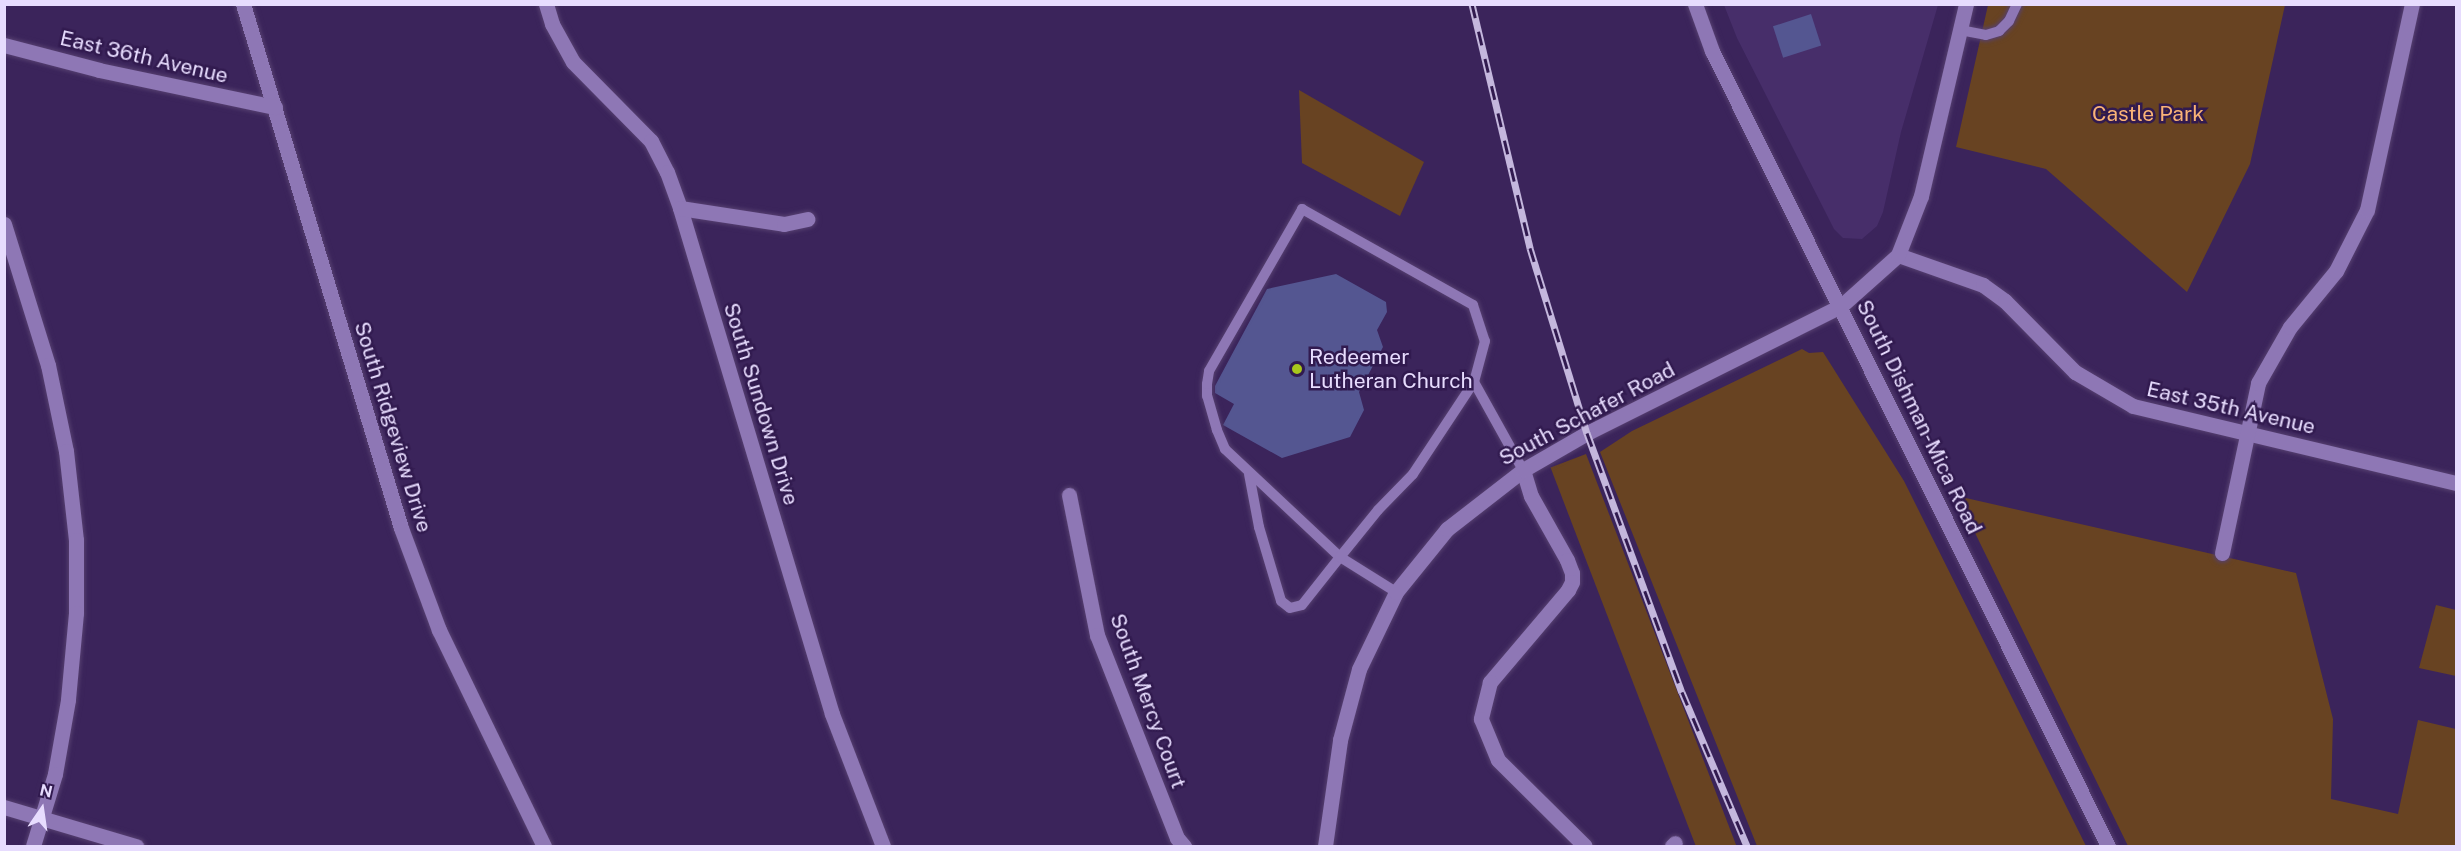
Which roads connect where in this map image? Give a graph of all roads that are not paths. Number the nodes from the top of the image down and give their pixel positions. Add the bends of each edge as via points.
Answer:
1 (243, 4) edge
2 (546, 4) edge
3 (1695, 4) edge
4 (1966, 4) edge
5 (2017, 4) edge
6 (2412, 4) edge
7 (1960, 30) junction
8 (4, 45) edge
9 (275, 107) junction
10 (680, 208) junction
11 (807, 219) dead end
12 (4, 224) edge
13 (1898, 255) junction
14 (1841, 306) junction
15 (1474, 382) junction
16 (2249, 433) junction
17 (1523, 470) junction
18 (1249, 474) junction
19 (2457, 483) edge
20 (1069, 495) dead end
21 (2222, 553) dead end
22 (1340, 557) junction
23 (1396, 592) junction
24 (4, 807) edge
25 (42, 819) junction
26 (33, 846) edge
27 (136, 846) edge
28 (544, 846) edge
29 (883, 846) edge
30 (1184, 846) edge
31 (1324, 846) edge
32 (1585, 846) edge
33 (2108, 846) edge

1 - 9 street, South Ridgeview Drive
2 - 10 street, South Sundown Drive via 552,24 573,62 651,141
3 - 14 street, South Dishman-Mica Road via 1712,51
4 - 7 street
5 - 7 lane via 1999,31 1986,35
6 - 16 street via 2367,210 2336,271 2290,327 2258,383
7 - 13 street via 1921,196
8 - 9 street, East 36th Avenue via 99,70
9 - 28 street, South Ridgeview Drive via 405,538 439,630
10 - 11 street via 784,224
10 - 29 street, South Sundown Drive via 832,714
12 - 25 street via 48,364 66,451 76,540 76,613 68,700 55,774
13 - 14 street, South Schafer Road
13 - 16 street, East 35th Avenue via 1983,285 2005,301 2075,372 2133,406
14 - 17 street, South Schafer Road via 1587,433
14 - 33 street, South Dishman-Mica Road
15 - 17 lane
15 - 18 lane via 1485,340 1473,305 1302,209 1209,371 1207,396 1216,430 1225,449
15 - 22 lane via 1413,474
16 - 19 street, East 35th Avenue
16 - 21 street
17 - 23 street, South Schafer Road via 1447,529
17 - 32 street via 1531,496 1567,560 1572,582 1490,682 1481,719 1498,760
18 - 22 lane
18 - 22 lane via 1259,527 1281,601 1290,608 1302,605
20 - 30 street, South Mercy Court via 1098,635 1177,838
22 - 23 lane
23 - 31 street, South Schafer Road via 1356,679 1340,740
24 - 25 street
25 - 26 street
25 - 27 street

